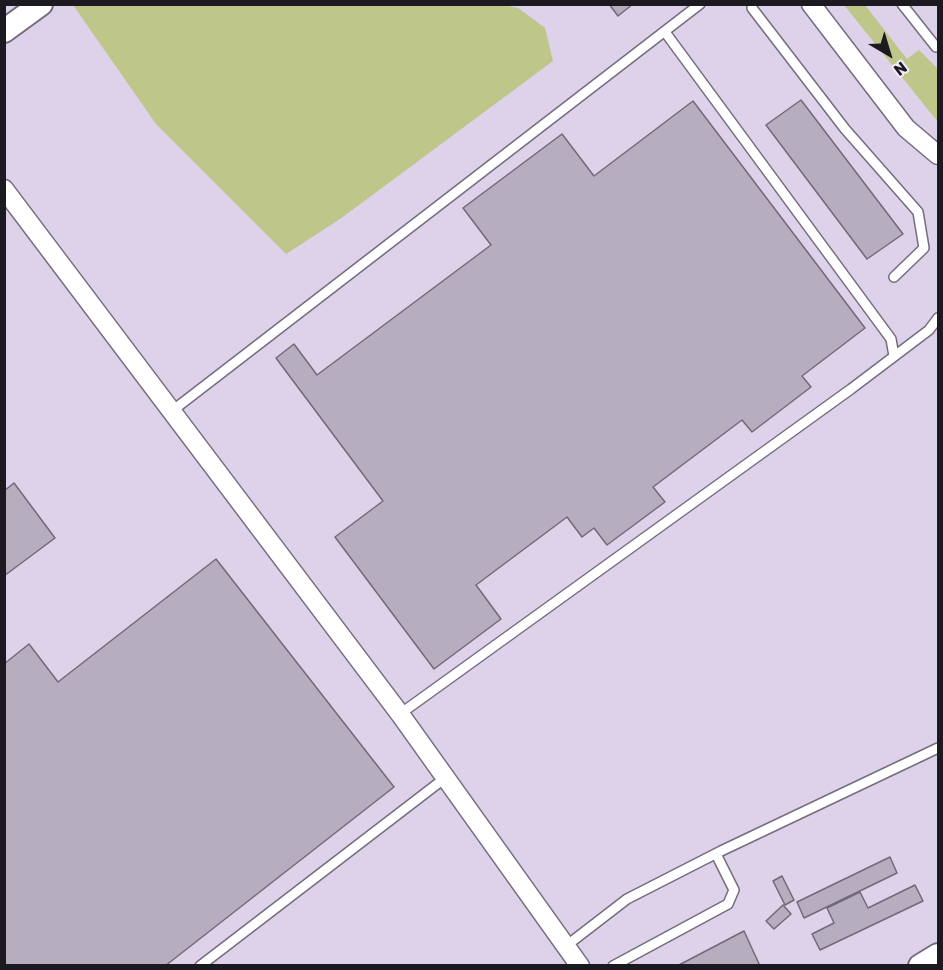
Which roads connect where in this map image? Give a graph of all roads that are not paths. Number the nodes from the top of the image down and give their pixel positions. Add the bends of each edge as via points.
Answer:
1 (41, 4) edge
2 (700, 4) edge
3 (811, 4) edge
4 (902, 4) edge
5 (752, 8) dead end
6 (4, 31) edge
7 (665, 32) junction
8 (939, 45) edge
9 (939, 155) edge
10 (4, 189) edge
11 (894, 277) dead end
12 (939, 318) edge
13 (894, 356) junction
14 (172, 411) junction
15 (400, 714) junction
16 (939, 748) edge
17 (446, 778) junction
18 (716, 854) junction
19 (566, 946) junction
20 (939, 955) edge
21 (200, 966) edge
22 (580, 966) edge
23 (613, 966) edge
24 (920, 966) edge

1 - 6 street
2 - 7 lane
3 - 9 street via 906,128
4 - 8 lane via 936,47
5 - 11 lane via 845,129 918,212 924,248
7 - 13 lane via 891,339
7 - 14 lane
10 - 14 street
12 - 13 lane
13 - 15 lane
14 - 15 street
15 - 17 street
16 - 18 lane
17 - 19 street
17 - 21 lane
18 - 19 lane via 627,899
18 - 23 lane via 734,890 728,904
19 - 22 street
20 - 24 street

